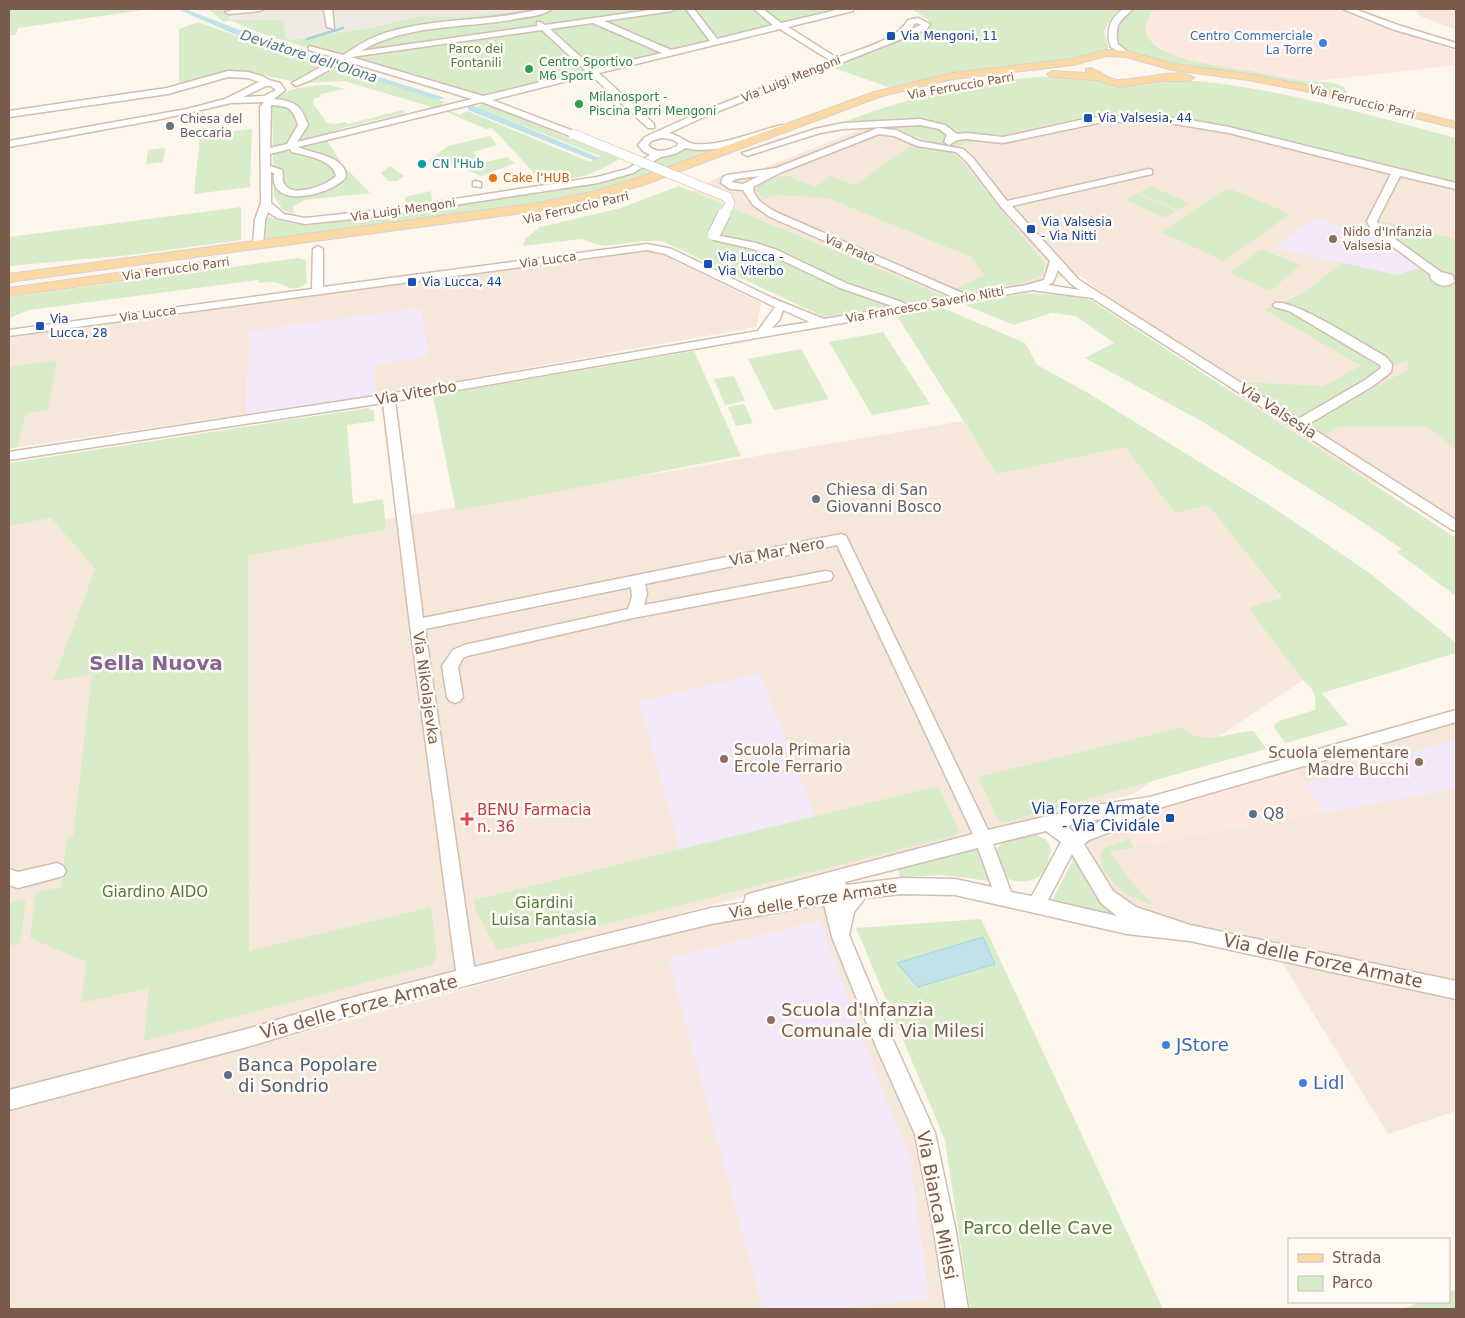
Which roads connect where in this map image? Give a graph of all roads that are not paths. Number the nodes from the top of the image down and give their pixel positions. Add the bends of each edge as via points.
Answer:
1 (260, 9) edge
2 (328, 9) edge
3 (548, 9) edge
4 (672, 9) edge
5 (690, 9) edge
6 (758, 9) edge
7 (850, 9) edge
8 (1128, 9) edge
9 (1347, 9) edge
10 (229, 12) dead end
11 (530, 14) junction
12 (593, 20) junction
13 (791, 23) junction
14 (780, 26) junction
15 (330, 27) dead end
16 (544, 27) junction
17 (410, 29) junction
18 (899, 36) dead end
19 (715, 42) junction
20 (424, 44) junction
21 (1456, 46) edge
22 (312, 48) dead end
23 (1110, 49) junction
24 (670, 53) junction
25 (841, 54) dead end
26 (344, 57) junction
27 (831, 58) dead end
28 (1091, 58) junction
29 (1150, 61) junction
30 (592, 72) junction
31 (254, 76) junction
32 (1099, 77) junction
33 (1153, 79) junction
34 (296, 83) dead end
35 (268, 84) junction
36 (251, 94) junction
37 (482, 99) junction
38 (269, 102) junction
39 (9, 114) edge
40 (684, 123) junction
41 (1456, 125) edge
42 (651, 126) dead end
43 (794, 126) junction
44 (1456, 134) edge
45 (655, 136) junction
46 (9, 142) edge
47 (681, 142) junction
48 (954, 145) junction
49 (291, 146) junction
50 (979, 146) junction
51 (647, 150) junction
52 (271, 151) dead end
53 (747, 153) junction
54 (658, 154) junction
55 (971, 162) junction
56 (638, 166) junction
57 (271, 169) dead end
58 (1149, 172) dead end
59 (1396, 173) junction
60 (1456, 186) edge
61 (266, 203) junction
62 (1005, 205) junction
63 (258, 244) junction
64 (318, 249) junction
65 (283, 254) junction
66 (1055, 262) junction
67 (1438, 275) dead end
68 (9, 278) edge
69 (1072, 279) junction
70 (1055, 284) junction
71 (26, 289) joint
72 (318, 291) junction
73 (9, 293) edge
74 (1099, 296) junction
75 (965, 298) junction
76 (768, 300) junction
77 (1279, 305) dead end
78 (904, 309) junction
79 (777, 310) junction
80 (823, 323) junction
81 (798, 327) junction
82 (9, 333) edge
83 (762, 333) junction
84 (389, 398) junction
85 (1303, 422) dead end
86 (9, 456) edge
87 (1456, 526) edge
88 (826, 576) dead end
89 (637, 581) junction
90 (633, 612) junction
91 (417, 625) junction
92 (455, 698) dead end
93 (1456, 716) edge
94 (1150, 804) junction
95 (1047, 824) junction
96 (984, 839) junction
97 (1073, 841) junction
98 (885, 863) junction
99 (57, 871) dead end
100 (9, 877) edge
101 (862, 890) junction
102 (833, 894) junction
103 (1004, 897) junction
104 (1036, 906) junction
105 (710, 916) junction
106 (1190, 933) junction
107 (841, 938) junction
108 (466, 978) junction
109 (1456, 990) edge
110 (9, 1100) edge
111 (958, 1309) edge

1 - 10 street
2 - 15 street
3 - 11 street
4 - 12 street
5 - 19 street
6 - 14 street
7 - 13 street
8 - 23 street via 1116,18 1112,26
9 - 21 street via 1395,28
11 - 16 street
11 - 17 street
12 - 16 street
12 - 24 street
13 - 14 street
13 - 25 street
14 - 19 street
14 - 27 street
16 - 20 street
16 - 30 street
17 - 20 street
17 - 26 street via 378,38
18 - 40 street, Via Luigi Mengoni
19 - 24 street
20 - 26 street
22 - 26 street
23 - 28 main road, Via Ferruccio Parri
23 - 29 main road, Via Ferruccio Parri
24 - 30 street
26 - 34 street
26 - 37 street
28 - 32 main road via 1087,67
28 - 43 main road, Via Ferruccio Parri via 930,81 878,94
29 - 33 main road via 1158,70
29 - 41 main road, Via Ferruccio Parri via 1173,68 1305,88
30 - 37 street
30 - 42 street
31 - 35 street
31 - 36 street
31 - 39 street via 228,74 162,92
32 - 33 main road, Via Ferruccio Parri via 1127,84
32 - 53 main road, Via Ferruccio Parri via 1031,75 932,90 874,106
33 - 44 main road, Via Ferruccio Parri via 1191,78 1251,85
35 - 36 street
35 - 38 street via 281,90
36 - 38 street
36 - 46 street via 177,114
37 - 49 street
37 - 78 street, bridge via 727,197 730,203 714,234 718,238 772,252 844,286 898,304
38 - 49 street via 288,104 299,112 303,125
38 - 61 street
40 - 45 street, Via Luigi Mengoni
40 - 47 street via 679,132
43 - 47 street via 703,146
43 - 63 main road, Via Ferruccio Parri via 642,181 570,201
45 - 47 street via 670,136
45 - 51 street via 644,142
47 - 54 street, Via Luigi Mengoni via 681,148 676,151
48 - 50 street
48 - 50 street via 963,135
48 - 53 street, Via Valsesia via 947,130 923,123 847,126 818,131
48 - 55 street, Via Valsesia
48 - 75 street, Via Prato via 917,143 890,132 878,131 747,181 749,195 774,215
49 - 52 street
49 - 57 street via 304,154 331,161 339,168 341,177 327,188 298,193 282,188 279,172
50 - 55 street
50 - 59 street via 1081,121 1153,118 1204,124
51 - 54 street
51 - 56 street
53 - 64 main road, Via Ferruccio Parri via 645,192 566,213
54 - 56 street, Via Luigi Mengoni
55 - 62 street, Via Valsesia
56 - 61 street, Via Luigi Mengoni via 620,175 598,180 320,221 281,216
58 - 62 street
59 - 60 street
59 - 67 street via 1372,225
61 - 63 street via 260,220
62 - 66 street, Via Valsesia
63 - 65 main road via 263,251
63 - 68 main road, Via Ferruccio Parri
64 - 65 main road, Via Ferruccio Parri
64 - 72 street
65 - 71 main road, Via Ferruccio Parri
66 - 69 street, Via Valsesia
66 - 70 street
69 - 70 street via 1060,275
69 - 70 street via 1075,287
69 - 74 street, Via Valsesia
70 - 74 street, Via Valsesia
70 - 75 street, Via Francesco Saverio Nitti
71 - 73 main road, Via Ferruccio Parri
72 - 76 street, Via Lucca via 647,247 668,251
72 - 82 street, Via Lucca
74 - 87 street, Via Valsesia
75 - 78 street, Via Francesco Saverio Nitti
76 - 79 street, Via Lucca
76 - 80 street, Via Lucca
77 - 85 street, Via Valsesia via 1292,309 1386,364 1387,369 1369,383
78 - 80 street, Via Francesco Saverio Nitti
79 - 81 street, Via Lucca
79 - 83 street
80 - 81 street, Via Viterbo
81 - 83 street, Via Viterbo
83 - 84 street, Via Viterbo
84 - 86 street, Via Viterbo
84 - 91 street, Via Nikolajevka
88 - 90 street
89 - 90 street via 641,592 639,604
89 - 91 street, Via Mar Nero
89 - 96 street, Via Mar Nero via 842,539
90 - 92 street via 464,651 450,666
91 - 108 street, Via Nikolajevka
93 - 94 street
94 - 95 street via 1118,806
94 - 97 street via 1125,819
95 - 96 street, Via delle Forze Armate
95 - 97 street, Via delle Forze Armate
96 - 98 street, Via delle Forze Armate
96 - 103 street
97 - 104 street via 1066,848
97 - 106 street, Via delle Forze Armate via 1099,885 1117,906 1131,914
98 - 102 street via 868,876 844,883
98 - 105 street, Via delle Forze Armate
99 - 100 street via 18,880
101 - 102 street, Via delle Forze Armate
101 - 103 street, Via delle Forze Armate via 955,887
101 - 107 street via 846,908
102 - 105 street, Via delle Forze Armate
102 - 107 street, Via Bianca Milesi via 835,921
103 - 104 street, Via delle Forze Armate
104 - 106 street, Via delle Forze Armate via 1126,926
105 - 108 street, Via delle Forze Armate
106 - 109 street, Via delle Forze Armate
107 - 111 street, Via Bianca Milesi via 925,1133
108 - 110 street, Via delle Forze Armate

